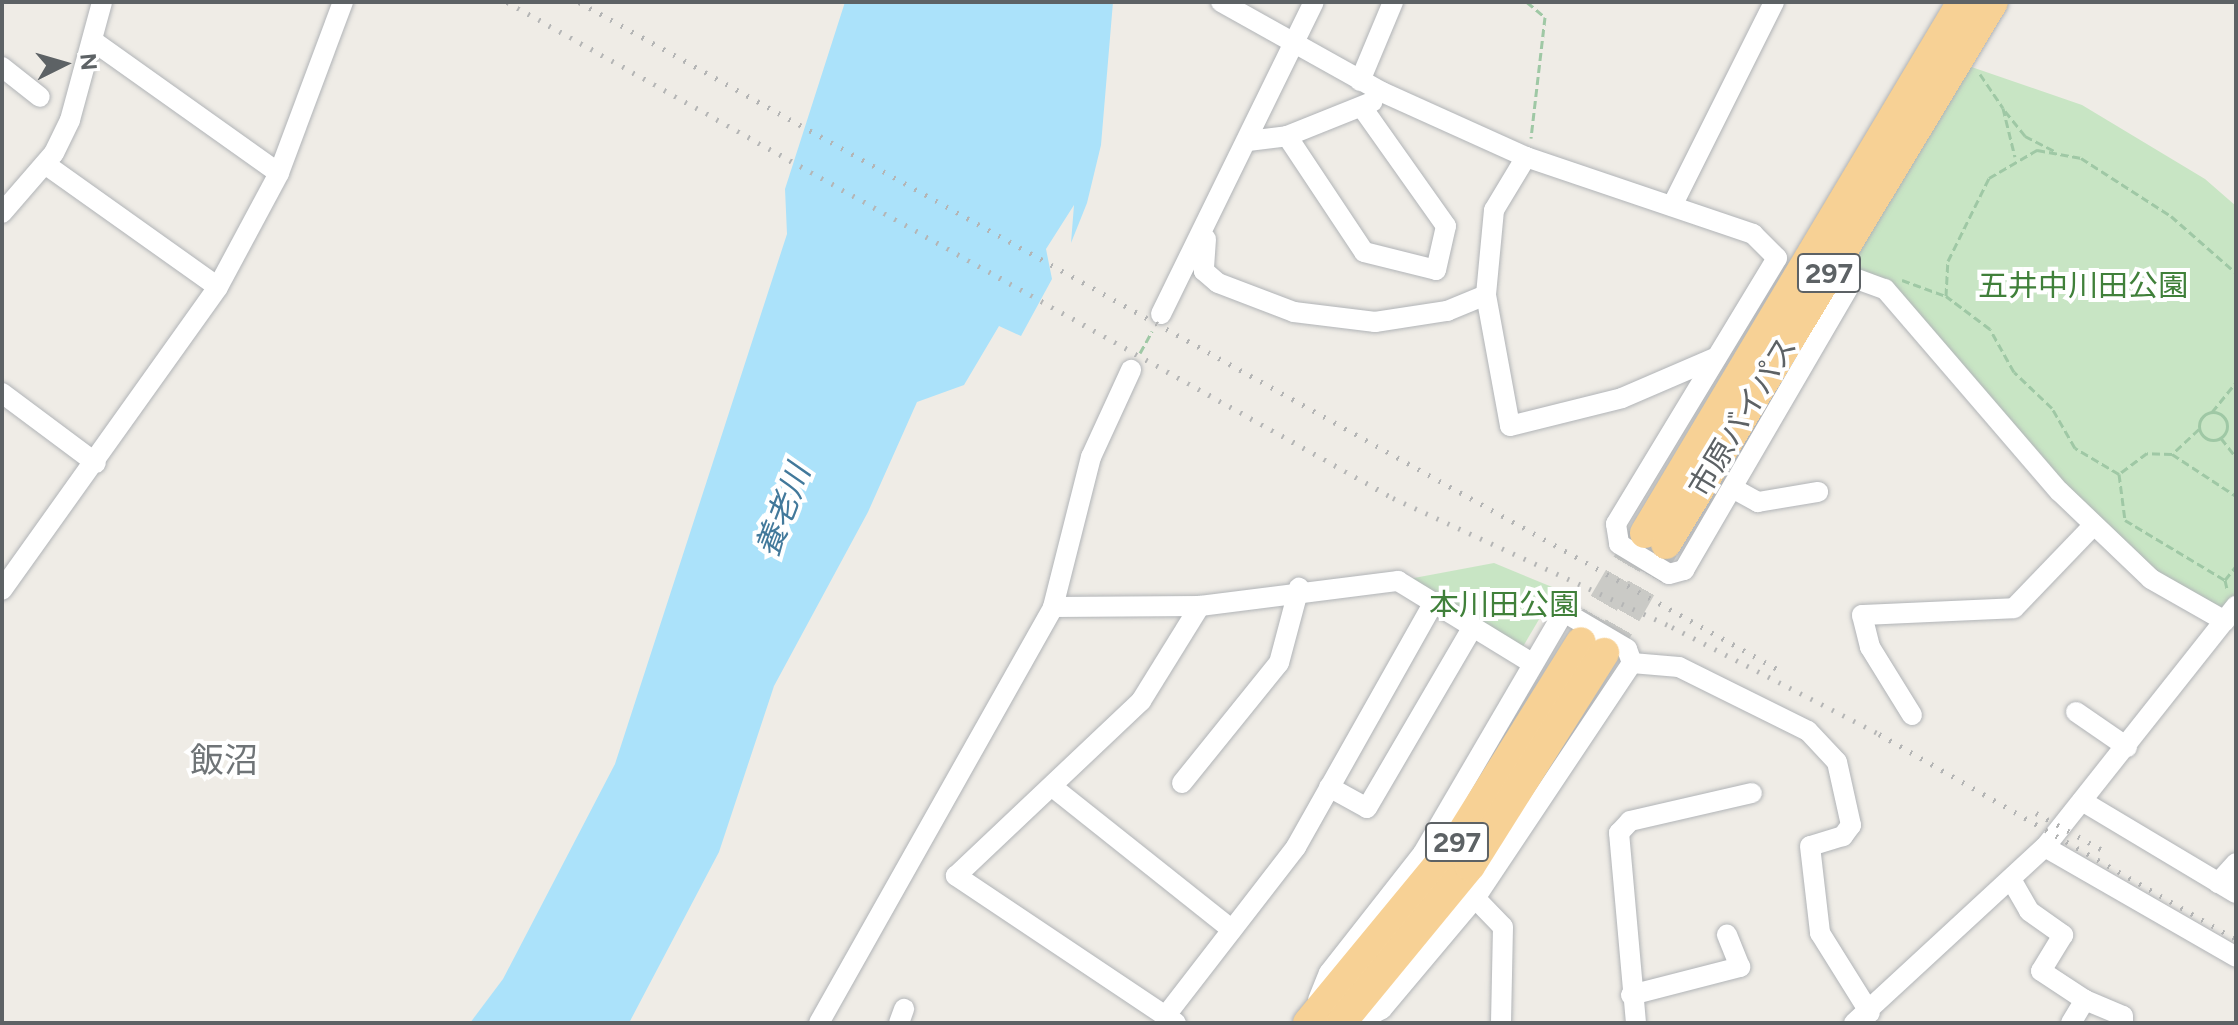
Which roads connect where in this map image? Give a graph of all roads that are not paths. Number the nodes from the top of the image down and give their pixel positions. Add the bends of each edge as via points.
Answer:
1 (102, 2) edge
2 (343, 2) edge
3 (1221, 2) edge
4 (1314, 2) edge
5 (1393, 2) edge
6 (1774, 2) edge
7 (1962, 2) edge
8 (1993, 2) edge
9 (1295, 40) junction
10 (93, 41) junction
11 (2, 67) edge
12 (1360, 81) junction
13 (1382, 92) junction
14 (40, 97) dead end
15 (1364, 110) junction
16 (1287, 136) junction
17 (1248, 141) junction
18 (1526, 157) junction
19 (45, 164) junction
20 (279, 173) junction
21 (1672, 206) junction
22 (2, 213) edge
23 (1206, 234) junction
24 (218, 287) junction
25 (1486, 295) junction
26 (1159, 318) road end
27 (1717, 357) junction
28 (1131, 370) road end
29 (2, 393) edge
30 (96, 463) junction
31 (1736, 490) junction
32 (1818, 492) dead end
33 (2094, 525) junction
34 (1299, 588) junction
35 (2, 590) edge
36 (1200, 606) junction
37 (1432, 606) junction
38 (1053, 607) junction
39 (2231, 613) edge
40 (1472, 628) junction
41 (1606, 653) junction
42 (1532, 663) junction
43 (2076, 712) dead end
44 (1912, 715) dead end
45 (2127, 747) junction
46 (1182, 783) dead end
47 (1329, 787) junction
48 (1055, 789) junction
49 (1752, 793) dead end
50 (2082, 801) junction
51 (2045, 847) junction
52 (2236, 863) edge
53 (2012, 881) junction
54 (2227, 888) edge
55 (1475, 898) junction
56 (1232, 930) junction
57 (1727, 935) dead end
58 (2236, 957) edge
59 (1631, 995) junction
60 (2085, 1000) junction
61 (1172, 1018) edge
62 (1862, 1018) edge
63 (1308, 1022) edge
64 (819, 1023) edge
65 (1341, 1023) edge
66 (1356, 1023) edge
67 (1501, 1023) edge
68 (1636, 1023) edge
69 (2071, 1023) edge
70 (2123, 1023) edge

1 - 10 street
2 - 20 street
3 - 9 street
4 - 9 street
5 - 12 street
6 - 21 street
7 - 8 highway, 市原バイパス / 297 via 1655,538
9 - 12 street
9 - 17 street
10 - 19 street via 70,120
10 - 20 street
11 - 14 street
12 - 13 street
13 - 15 street
13 - 18 street
15 - 16 street
15 - 16 street via 1446,226 1436,270 1364,252
16 - 17 street
17 - 23 street
18 - 21 street
18 - 25 street via 1494,210
19 - 22 street
19 - 24 street
20 - 24 street
21 - 27 street via 1753,234 1777,258
23 - 25 street via 1204,271 1247,298 1294,312 1375,322 1447,311
23 - 26 street
24 - 30 street
25 - 27 street via 1510,426 1622,398
27 - 31 street via 1616,524 1619,544 1669,574 1684,570
28 - 38 street via 1091,457
29 - 30 street
30 - 35 street
31 - 32 street via 1758,502
31 - 33 street via 1854,278 1885,289
33 - 39 street via 2151,579
33 - 44 street via 2014,608 1862,615 1870,647
34 - 36 street
34 - 37 street via 1398,581
34 - 46 street via 1279,663
36 - 38 street
36 - 48 street via 1141,701
37 - 40 street
37 - 47 street
38 - 64 street
39 - 45 street
40 - 42 street
40 - 47 street via 1367,808
41 - 42 street via 1627,649 1564,612
41 - 55 street
41 - 62 street via 1679,667 1808,731 1837,762 1851,825 1843,836 1810,846 1820,933
41 - 63 highway, 297
41 - 65 highway, 297 via 1470,866
42 - 63 street via 1423,853 1329,973
43 - 45 street
45 - 50 street
47 - 56 street via 1296,847
48 - 56 street
48 - 61 street via 956,876
49 - 59 street via 1630,821 1619,833
50 - 51 street
50 - 54 street
51 - 53 street
51 - 58 street
52 - 54 street
53 - 60 street via 2029,911 2063,935 2041,971
53 - 62 street
55 - 66 street via 1382,1009
55 - 67 street via 1503,927
56 - 61 street
57 - 59 street via 1740,967
59 - 68 street
60 - 69 street
60 - 70 street via 2123,1016

